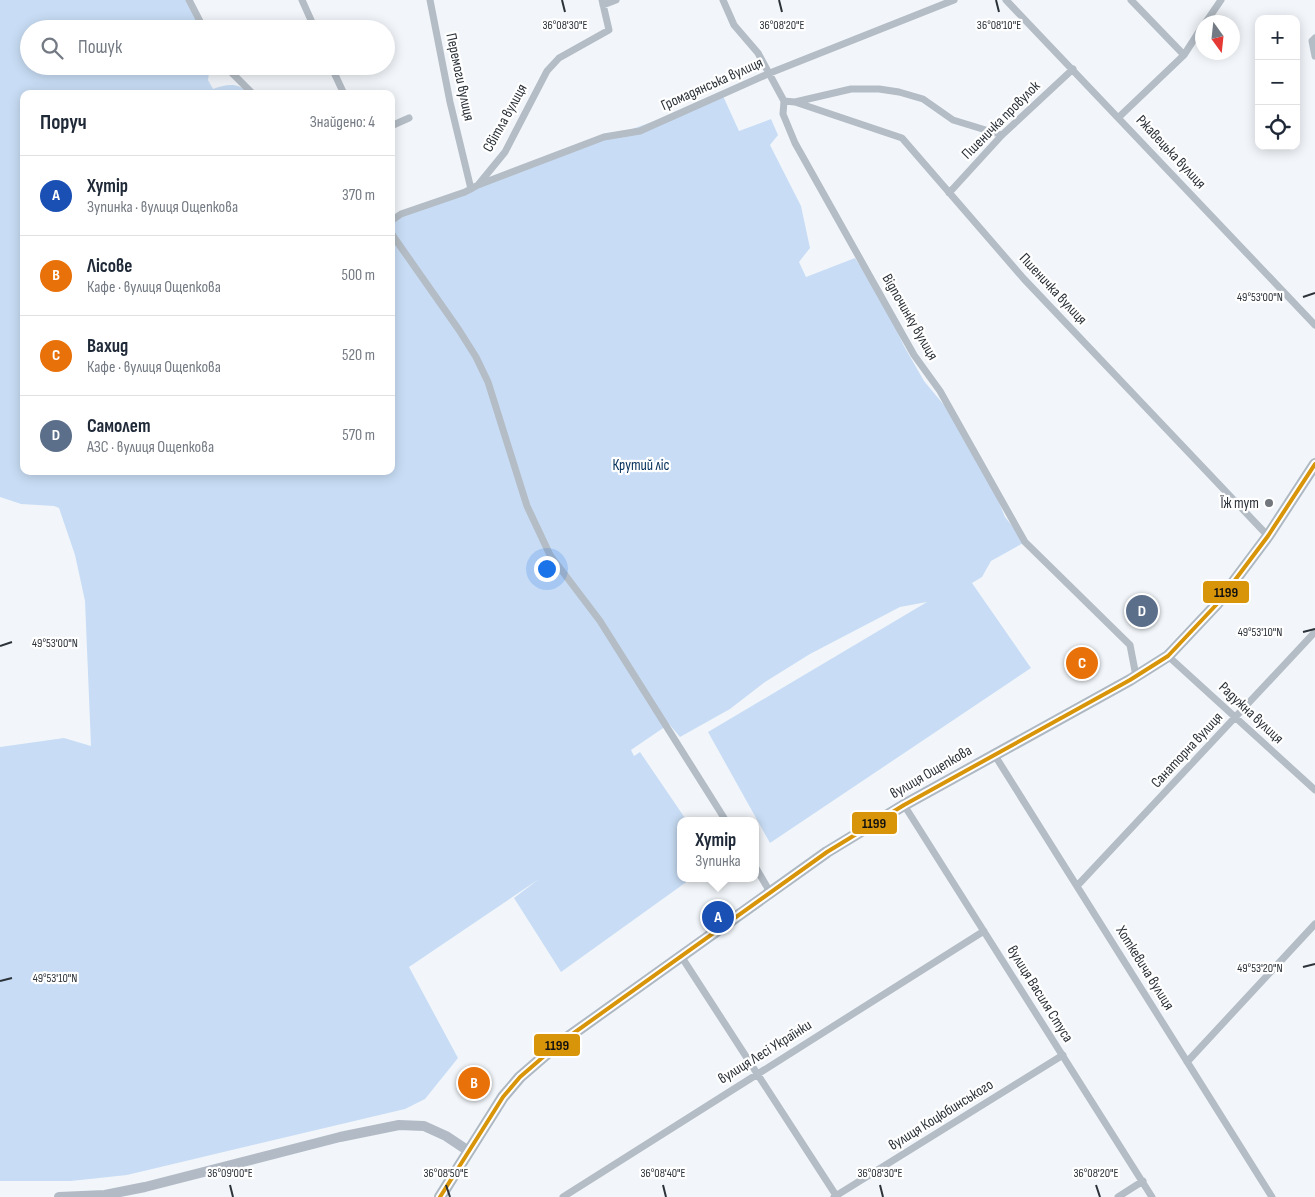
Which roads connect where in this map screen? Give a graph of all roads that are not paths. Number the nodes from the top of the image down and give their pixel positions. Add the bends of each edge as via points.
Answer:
1 (189, 0) edge
2 (302, 0) edge
3 (430, 0) edge
4 (616, 0) edge
5 (723, 0) edge
6 (954, 0) edge
7 (1006, 0) edge
8 (1131, 0) edge
9 (1221, 0) edge
10 (602, 2) edge
11 (1211, 15) edge
12 (199, 20) edge
13 (311, 20) edge
14 (1195, 38) edge
15 (1315, 38) edge
16 (1184, 55) junction
17 (1315, 56) edge
18 (1073, 68) junction
19 (770, 74) junction
20 (234, 75) edge
21 (335, 75) edge
22 (249, 90) edge
23 (342, 90) edge
24 (784, 101) junction
25 (795, 102) junction
26 (1119, 117) junction
27 (409, 118) dead end
28 (395, 124) edge
29 (1002, 135) junction
30 (474, 187) junction
31 (949, 193) junction
32 (395, 218) edge
33 (395, 240) edge
34 (1315, 325) edge
35 (1315, 464) edge
36 (1268, 536) junction
37 (1315, 632) edge
38 (1168, 656) junction
39 (1136, 676) junction
40 (1236, 718) junction
41 (994, 754) junction
42 (1315, 790) edge
43 (904, 805) junction
44 (723, 817) edge
45 (759, 873) edge
46 (1077, 886) junction
47 (770, 892) junction
48 (1315, 924) edge
49 (984, 931) junction
50 (681, 956) junction
51 (1063, 1056) junction
52 (1187, 1062) junction
53 (757, 1073) junction
54 (467, 1150) junction
55 (1142, 1181) junction
56 (59, 1197) edge
57 (440, 1197) edge
58 (563, 1197) edge
59 (835, 1197) edge
60 (1118, 1197) edge
61 (1152, 1197) edge
62 (1272, 1197) edge

1 - 12 street
2 - 13 street
3 - 30 street, Перемоги вулиця via 450,102
4 - 10 street
5 - 19 street via 734,24 758,53
6 - 19 street, Громадянська вулиця
7 - 18 street, Ржавецька вулиця
8 - 16 street
9 - 11 street
10 - 30 street, Світла вулиця via 609,30 559,58 547,71 505,152
14 - 16 street
15 - 17 street via 1312,41
16 - 26 street
18 - 26 street, Ржавецька вулиця
18 - 29 street, Пшеничка провулок
19 - 24 street
19 - 30 street, Громадянська вулиця via 640,131 604,137
20 - 22 street
21 - 23 street
24 - 25 street
24 - 39 street, Відпочинку вулиця via 783,114 795,143 914,355 940,391 1025,542 1130,645
25 - 29 street via 851,89 899,92 923,99 953,120
25 - 31 street, Пшеничка вулиця via 902,138
26 - 34 street, Ржавецька вулиця
27 - 28 street
29 - 31 street, Пшеничка провулок
30 - 32 street
31 - 36 street, Пшеничка вулиця via 1024,279
33 - 44 street via 476,357 488,382 527,506 550,555 600,621
35 - 36 highway, вулиця Ощепкова
36 - 38 highway, вулиця Ощепкова via 1217,604
37 - 40 street, Санаторна вулиця
38 - 39 highway, вулиця Ощепкова
38 - 40 street, Радужна вулиця
39 - 41 highway, вулиця Ощепкова
40 - 42 street, Радужна вулиця
40 - 46 street, Санаторна вулиця
41 - 43 highway, вулиця Ощепкова
41 - 46 street, Хоткевича вулиця
43 - 47 highway, вулиця Ощепкова via 827,852
43 - 49 street, вулиця Василя Стуса
45 - 47 street
46 - 52 street, Хоткевича вулиця
47 - 50 highway, вулиця Ощепкова
48 - 52 street
49 - 51 street, вулиця Василя Стуса
49 - 53 street, вулиця Лесі Українки
50 - 53 street
50 - 54 highway, вулиця Ощепкова via 557,1044 520,1077
51 - 55 street, вулиця Василя Стуса
51 - 59 street, вулиця Коцюбинського
52 - 62 street, Хоткевича вулиця
53 - 58 street, вулиця Лесі Українки
53 - 59 street
54 - 56 street via 424,1126 399,1125 145,1187 106,1195
54 - 57 highway, вулиця Ощепкова
55 - 60 street
55 - 61 street, вулиця Василя Стуса

